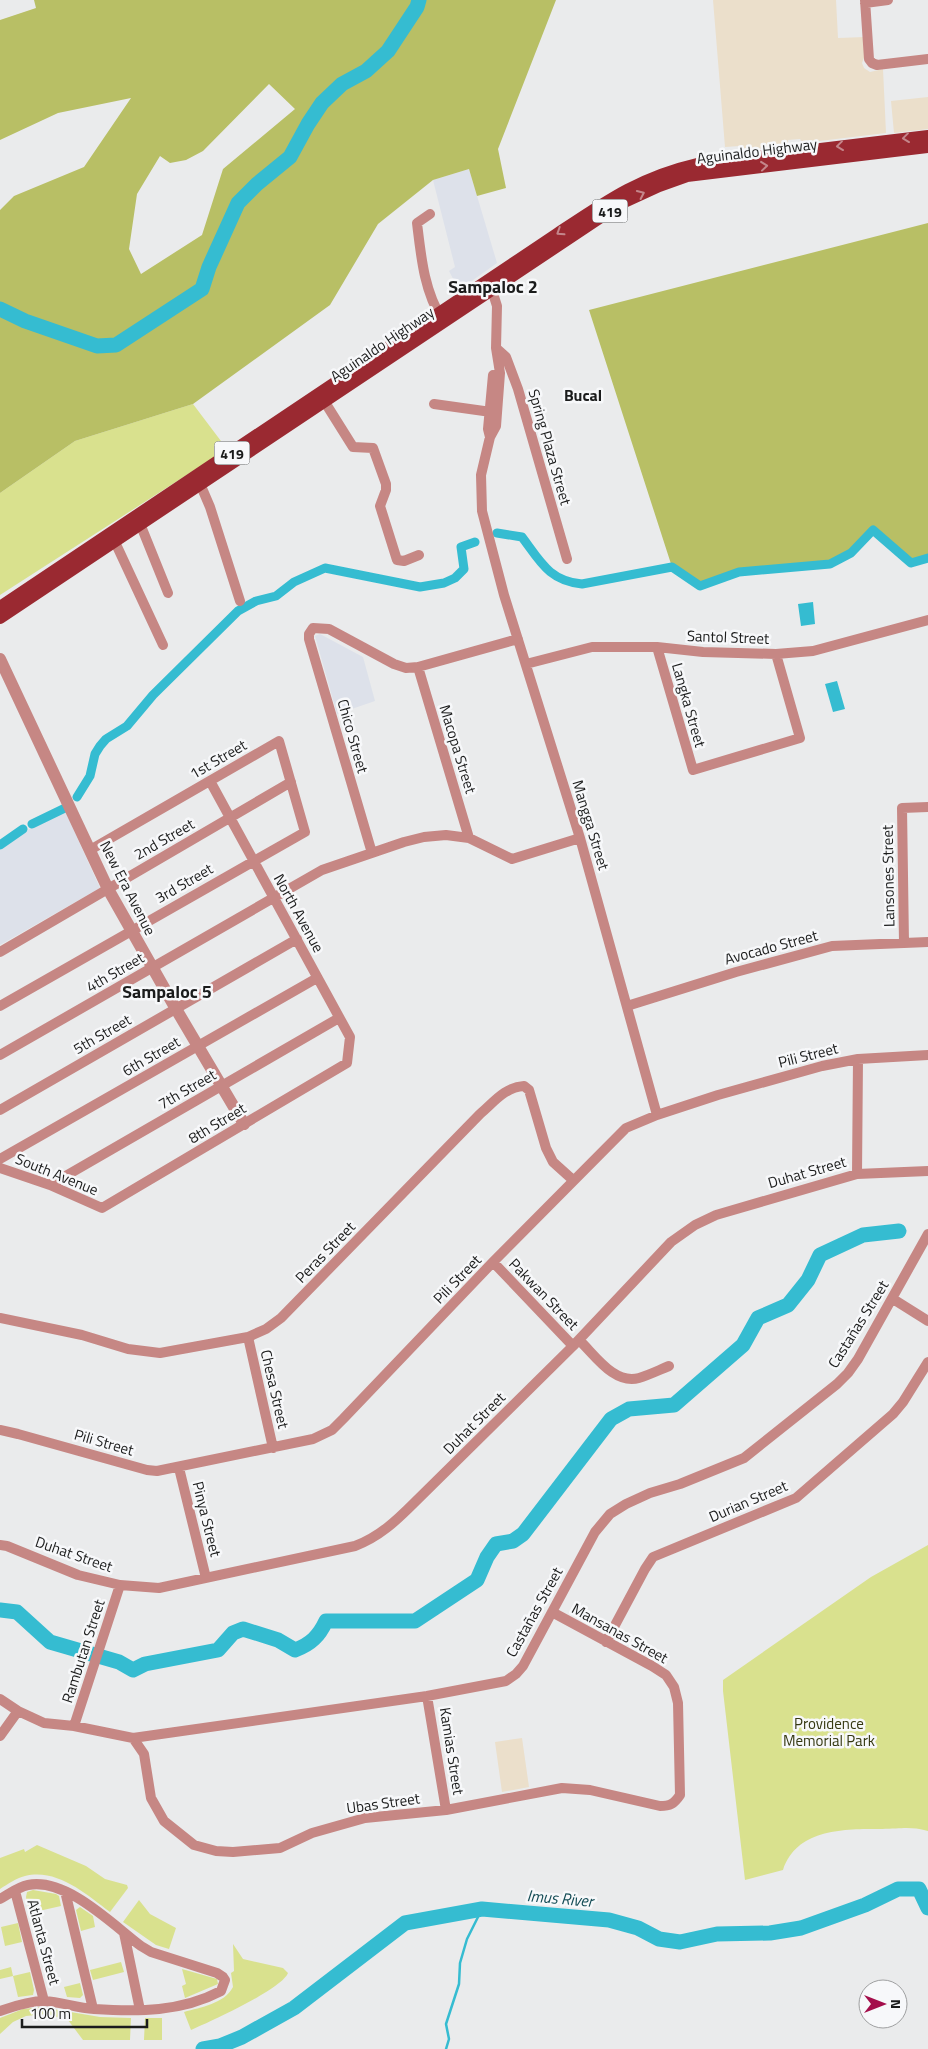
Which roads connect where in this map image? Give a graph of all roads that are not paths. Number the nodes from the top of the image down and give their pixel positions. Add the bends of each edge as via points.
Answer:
1 (888, 0) edge
2 (865, 1) edge
3 (928, 59) edge
4 (928, 136) edge
5 (928, 147) edge
6 (430, 214) dead end
7 (490, 285) junction
8 (441, 318) junction
9 (496, 348) junction
10 (496, 359) junction
11 (323, 398) junction
12 (434, 404) dead end
13 (491, 412) junction
14 (490, 437) junction
15 (199, 481) junction
16 (140, 526) junction
17 (115, 542) junction
18 (419, 555) dead end
19 (567, 559) dead end
20 (168, 593) dead end
21 (240, 601) dead end
22 (0, 607) edge
23 (0, 618) edge
24 (928, 620) edge
25 (518, 639) junction
26 (163, 645) dead end
27 (657, 647) junction
28 (776, 654) junction
29 (0, 659) edge
30 (526, 664) junction
31 (418, 667) junction
32 (210, 781) junction
33 (290, 782) junction
34 (928, 807) edge
35 (230, 817) junction
36 (305, 832) joint
37 (468, 838) junction
38 (580, 838) junction
39 (90, 850) junction
40 (372, 853) junction
41 (254, 861) junction
42 (108, 889) junction
43 (274, 898) junction
44 (131, 931) junction
45 (297, 940) junction
46 (928, 942) edge
47 (904, 943) junction
48 (0, 952) edge
49 (152, 968) junction
50 (317, 978) junction
51 (0, 1006) edge
52 (627, 1006) junction
53 (176, 1009) junction
54 (339, 1018) junction
55 (198, 1046) junction
56 (0, 1055) edge
57 (928, 1056) edge
58 (858, 1059) junction
59 (347, 1063) joint
60 (222, 1086) junction
61 (0, 1110) edge
62 (657, 1115) junction
63 (244, 1124) junction
64 (0, 1160) edge
65 (0, 1168) edge
66 (928, 1171) edge
67 (857, 1174) junction
68 (573, 1180) junction
69 (50, 1185) junction
70 (102, 1208) joint
71 (928, 1234) edge
72 (493, 1262) junction
73 (893, 1299) junction
74 (0, 1318) edge
75 (928, 1321) edge
76 (248, 1337) junction
77 (576, 1343) junction
78 (928, 1362) edge
79 (668, 1366) dead end
80 (0, 1430) edge
81 (273, 1448) junction
82 (179, 1468) junction
83 (0, 1545) edge
84 (206, 1578) junction
85 (120, 1585) junction
86 (552, 1612) junction
87 (606, 1642) junction
88 (427, 1696) junction
89 (0, 1699) edge
90 (18, 1711) junction
91 (74, 1726) junction
92 (0, 1736) edge
93 (133, 1738) junction
94 (676, 1801) joint
95 (446, 1810) junction
96 (15, 1891) junction
97 (65, 1891) junction
98 (0, 1899) edge
99 (124, 1933) junction
100 (44, 2001) junction
101 (93, 2009) junction
102 (140, 2010) junction
103 (0, 2011) edge

1 - 2 street
2 - 3 street via 869,59 872,63
4 -> 7 main road, Aguinaldo Highway / 419 via 697,164 673,170 628,188
7 -> 5 main road, Aguinaldo Highway / 419 via 622,203 687,176
6 - 8 street via 416,223 424,274
7 - 8 main road, Aguinaldo Highway / 419
7 - 9 street via 497,306
8 - 11 main road, Aguinaldo Highway / 419
9 - 10 street
9 - 19 street, Spring Plaza Street via 506,357 518,389
10 - 13 street
10 - 14 street via 500,373 498,413 495,430
11 - 15 main road, Aguinaldo Highway / 419
11 - 18 street via 353,447 373,448 386,484 380,506 397,560 404,561
12 - 13 street
13 - 14 street
14 - 25 street, Mangga Street via 481,475 482,511
15 - 16 main road, Aguinaldo Highway / 419
15 - 21 street
15 - 22 main road, Aguinaldo Highway / 419
16 - 17 main road, Aguinaldo Highway / 419
16 - 20 street
17 - 23 main road, Aguinaldo Highway / 419
17 - 26 street
24 - 28 street, Santol Street via 813,652
25 - 30 street, Mangga Street
25 - 31 street
27 - 28 street, Santol Street
27 - 28 street, Langka Street via 692,770 800,738
27 - 30 street, Santol Street via 592,647
29 - 39 street, New Era Avenue
30 - 38 street, Mangga Street
31 - 37 street, Macopa Street
31 - 40 street, Chico Street via 394,664 329,629 313,628 308,634
32 - 33 street, 1st Street via 279,741
32 - 35 street, North Avenue
32 - 39 street, 1st Street
33 - 35 street, 2nd Street
33 - 36 street, 1st Street
34 - 47 street, Lansones Street via 902,808
35 - 41 street, North Avenue
35 - 42 street, 2nd Street
36 - 41 street, 3rd Street
37 - 38 street, 4th Street via 512,859
37 - 40 street, 4th Street via 424,837
38 - 52 street, Mangga Street
39 - 42 street, New Era Avenue
40 - 43 street, 4th Street via 322,870
41 - 43 street, North Avenue
41 - 44 street, 3rd Street
42 - 44 street, New Era Avenue
42 - 48 street, 2nd Street
43 - 45 street, North Avenue
43 - 49 street, 4th Street
44 - 49 street, New Era Avenue
44 - 51 street, 3rd Street
45 - 50 street, North Avenue
45 - 53 street, 5th Street
46 - 47 street, Avocado Street
47 - 52 street, Avocado Street via 832,946
49 - 53 street, New Era Avenue
49 - 56 street, 4th Street
50 - 54 street, North Avenue
50 - 55 street, 6th Street
52 - 62 street, Mangga Street
53 - 55 street, New Era Avenue
53 - 61 street, 5th Street
54 - 59 street, North Avenue via 350,1036
54 - 60 street, 7th Street
55 - 60 street, New Era Avenue
55 - 64 street, 6th Street
57 - 58 street, Pili Street
58 - 62 street, Pili Street via 813,1068
58 - 67 street
59 - 63 street, 8th Street
60 - 63 street, New Era Avenue
60 - 69 street, 7th Street
62 - 68 street, Pili Street via 626,1128
63 - 70 street, 8th Street
65 - 69 street, South Avenue
66 - 67 street, Duhat Street
67 - 77 street, Duhat Street via 716,1215 695,1225 671,1242
68 - 72 street, Pili Street
68 - 76 street, Peras Street via 554,1162 546,1148 529,1090 516,1086 506,1090 281,1318
69 - 70 street, South Avenue
71 - 73 street, Castañas Street
72 - 77 street, Pakwan Street
72 - 81 street, Pili Street via 332,1430 313,1439
73 - 75 street
73 - 86 street, Castañas Street via 848,1373 744,1458 650,1493 610,1514 595,1532
74 - 76 street, Peras Street via 65,1331 128,1349 160,1353
76 - 81 street, Chesa Street
77 - 79 street, Pakwan Street via 625,1380 638,1379
77 - 84 street, Duhat Street via 414,1503 371,1540
78 - 87 street, Durian Street via 893,1414 796,1498 653,1557
80 - 82 street, Pili Street via 147,1470
81 - 82 street, Pili Street
82 - 84 street, Pinya Street
83 - 85 street, Duhat Street via 78,1575
84 - 85 street, Duhat Street via 159,1588
85 - 91 street, Rambutan Street
86 - 87 street, Mansanas Street
86 - 88 street, Castañas Street via 523,1666 506,1681
87 - 94 street, Mansanas Street via 666,1675 674,1687 678,1703 680,1795
88 - 93 street, Castañas Street
88 - 95 street, Kamias Street
89 - 90 street, Castañas Street
90 - 91 street, Castañas Street via 44,1723
90 - 92 street
91 - 93 street, Castañas Street
93 - 95 street, Ubas Street via 144,1754 151,1798 157,1812 185,1840 204,1849 233,1852 280,1848 312,1832 365,1818
94 - 95 street, Ubas Street via 669,1806 660,1806 590,1790 562,1788
96 - 97 street via 44,1885
96 - 98 street
96 - 100 street, Atlanta Street
97 - 99 street via 82,1900
97 - 101 street
99 - 102 street
99 - 102 street via 152,1952 217,1973 225,1980 221,1991 195,2002 179,2007
100 - 101 street
100 - 103 street
101 - 102 street

